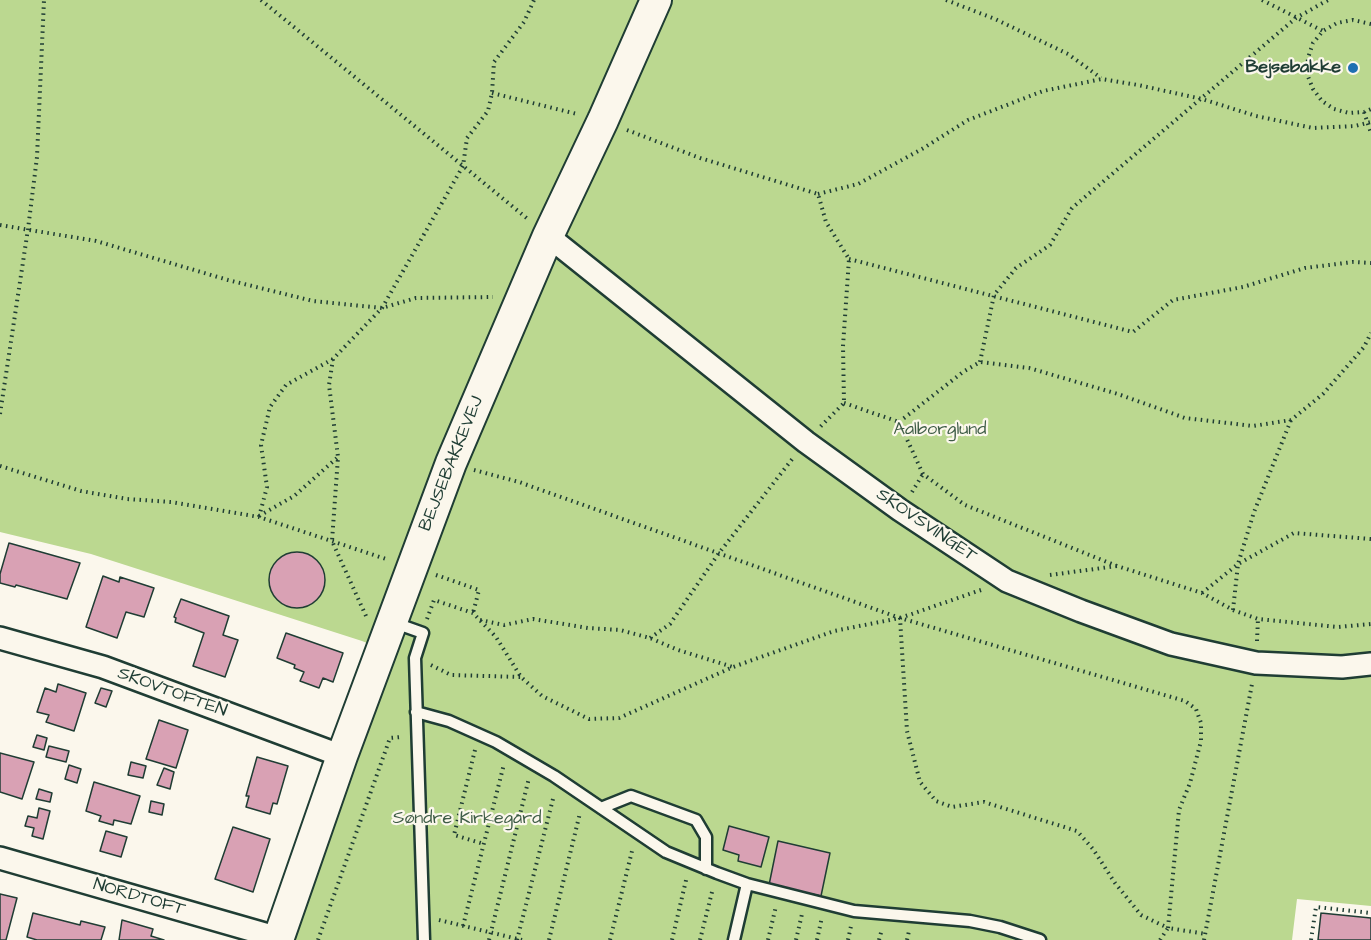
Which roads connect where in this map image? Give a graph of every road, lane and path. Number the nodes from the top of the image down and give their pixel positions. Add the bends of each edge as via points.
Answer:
1 (44, 0) edge
2 (261, 0) edge
3 (534, 0) edge
4 (656, 0) edge
5 (946, 0) edge
6 (1262, 0) edge
7 (1328, 0) edge
8 (1296, 18) junction
9 (1371, 24) edge
10 (1323, 31) junction
11 (1102, 79) junction
12 (492, 93) junction
13 (1202, 99) junction
14 (1371, 109) edge
15 (1364, 112) junction
16 (603, 120) junction
17 (1370, 123) edge
18 (1371, 133) edge
19 (463, 166) junction
20 (818, 194) junction
21 (0, 225) edge
22 (28, 229) junction
23 (548, 236) junction
24 (849, 259) junction
25 (1371, 263) edge
26 (994, 295) junction
27 (521, 298) junction
28 (382, 308) junction
29 (1371, 333) edge
30 (333, 359) junction
31 (980, 362) junction
32 (844, 403) junction
33 (0, 414) edge
34 (1292, 420) junction
35 (899, 422) junction
36 (806, 442) junction
37 (338, 457) junction
38 (451, 463) junction
39 (0, 466) edge
40 (259, 517) junction
41 (1371, 539) edge
42 (332, 541) junction
43 (719, 553) junction
44 (1238, 564) junction
45 (1118, 566) junction
46 (411, 567) junction
47 (1007, 580) junction
48 (1202, 593) junction
49 (1233, 610) junction
50 (473, 613) junction
51 (900, 618) junction
52 (479, 620) junction
53 (1371, 624) edge
54 (423, 633) junction
55 (387, 634) junction
56 (0, 638) edge
57 (650, 638) junction
58 (415, 658) junction
59 (1256, 663) junction
60 (1371, 664) edge
61 (733, 667) junction
62 (521, 677) junction
63 (416, 712) junction
64 (417, 735) junction
65 (479, 735) junction
66 (507, 749) junction
67 (342, 756) junction
68 (533, 764) junction
69 (558, 779) junction
70 (584, 797) junction
71 (601, 808) junction
72 (636, 833) junction
73 (484, 844) junction
74 (0, 858) edge
75 (690, 862) junction
76 (706, 869) junction
77 (717, 873) junction
78 (747, 884) junction
79 (779, 892) junction
80 (806, 899) junction
81 (1371, 913) edge
82 (424, 916) junction
83 (464, 926) junction
84 (1168, 928) junction
85 (490, 932) junction
86 (1206, 934) junction
87 (278, 939) edge
88 (318, 940) edge
89 (424, 940) edge
90 (489, 940) edge
91 (519, 940) edge
92 (549, 940) edge
93 (610, 940) edge
94 (672, 940) edge
95 (700, 940) edge
96 (734, 940) edge
97 (768, 940) edge
98 (796, 940) edge
99 (1040, 940) edge
100 (1160, 940) edge
101 (1204, 940) edge
102 (1311, 940) edge

1 - 22 path via 37,157
2 - 19 path
3 - 12 path via 524,22 494,62
4 - 16 street, BEJSEBAKKEVEJ
5 - 11 path via 1068,54
6 - 8 path
7 - 8 path
8 - 10 path
8 - 13 path
9 - 10 path via 1353,20
10 - 15 path via 1308,58 1307,74 1313,89 1334,109
11 - 13 path
11 - 20 path via 1043,91 968,120 858,184
12 - 16 path
12 - 19 path via 488,111 467,138
13 - 17 path via 1313,128
13 - 26 path via 1072,208 1050,245 1016,268
14 - 15 path
15 - 17 path
16 - 20 path via 700,159
16 - 23 street, BEJSEBAKKEVEJ
17 - 18 path
19 - 23 path
19 - 28 path
20 - 24 path via 826,222
21 - 22 path
22 - 28 path via 96,241 313,302
22 - 33 path
23 - 27 street, BEJSEBAKKEVEJ
23 - 36 street, SKOVSVINGET
24 - 26 path
24 - 32 path
25 - 26 path via 1305,268 1173,300 1133,332
26 - 31 path
27 - 28 path via 416,298
27 - 38 street, BEJSEBAKKEVEJ
28 - 30 path
29 - 34 path via 1364,347 1323,394
30 - 37 path via 329,385
30 - 40 path via 286,385 270,407 261,445 267,487
31 - 34 path via 1029,368 1185,418 1253,426
31 - 35 path
32 - 35 path
32 - 36 path
34 - 44 path via 1254,512
35 - 45 path via 923,474 965,505
36 - 43 path
36 - 47 street, SKOVSVINGET
37 - 40 path via 294,496
37 - 42 path
38 - 43 path via 519,482
38 - 46 street, BEJSEBAKKEVEJ
39 - 40 path via 81,491
40 - 42 path
41 - 44 path via 1294,533
42 - 46 path
42 - 55 path via 372,630
43 - 51 path
43 - 57 path via 670,624
44 - 48 path
44 - 49 path
45 - 47 path
45 - 48 path
46 - 50 path via 479,590
46 - 55 street, BEJSEBAKKEVEJ
47 - 51 path
47 - 59 street, SKOVSVINGET via 1171,644
48 - 49 path
49 - 53 path via 1258,619 1338,627
50 - 52 path
50 - 54 path via 434,600
51 - 61 path via 834,631
51 - 84 path via 907,731 920,782 936,801 952,807 984,802 1077,831 1141,915
51 - 84 path via 1185,701 1196,709 1201,741 1179,810
52 - 57 path via 504,625 533,619 620,630
52 - 62 path via 496,637
54 - 55 lane
54 - 58 lane
55 - 67 street, BEJSEBAKKEVEJ
56 - 67 street, SKOVTOFTEN via 103,668
57 - 61 path
58 - 62 path via 451,675
58 - 63 lane
59 - 60 street, SKOVSVINGET via 1341,667
59 - 86 path
61 - 62 path via 619,718 589,719 542,696
63 - 64 lane
63 - 65 lane
64 - 82 lane
64 - 88 path via 390,738
65 - 66 lane
65 - 73 path via 454,835
66 - 68 lane
66 - 73 path
67 - 87 street, BEJSEBAKKEVEJ
68 - 69 lane
68 - 85 path
69 - 70 lane
69 - 91 path
70 - 71 lane
70 - 92 path
71 - 72 lane
71 - 76 lane via 632,796 696,820 706,837
72 - 75 lane
72 - 93 path
73 - 83 path
74 - 87 street, NORDTOFT
75 - 76 lane
75 - 94 path
76 - 77 lane
77 - 78 lane
77 - 95 path
78 - 79 lane
78 - 96 lane
79 - 80 lane
79 - 97 path
80 - 98 path
80 - 99 lane via 855,911 970,921
81 - 102 path via 1316,907
82 - 83 path
82 - 89 lane
83 - 85 path
84 - 86 path
84 - 100 path
85 - 90 path
85 - 91 path
86 - 101 path

